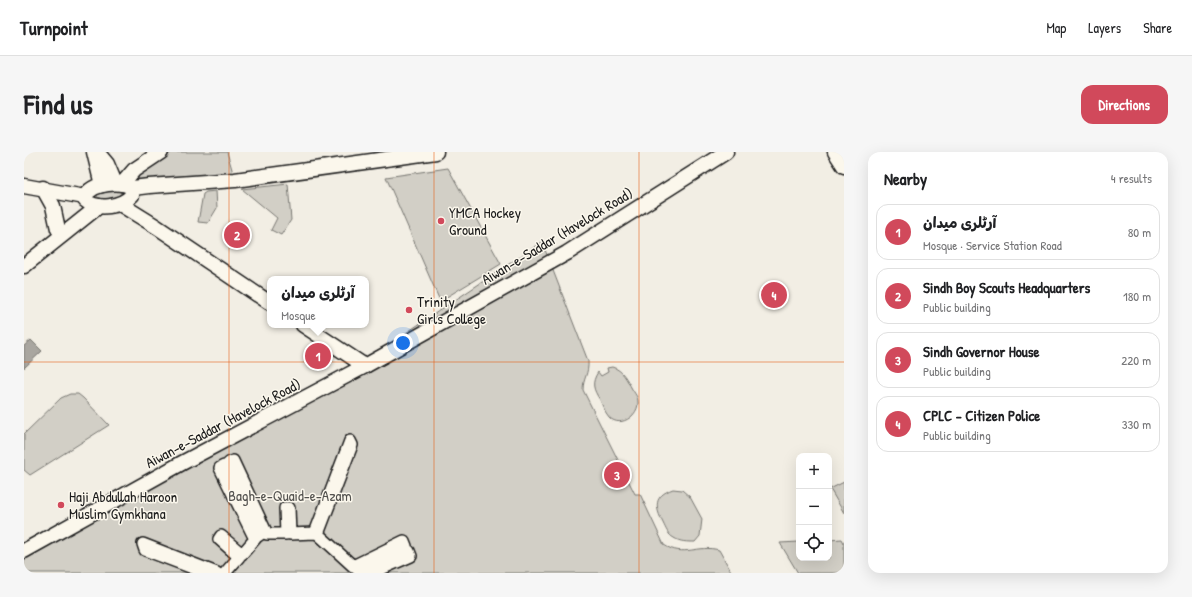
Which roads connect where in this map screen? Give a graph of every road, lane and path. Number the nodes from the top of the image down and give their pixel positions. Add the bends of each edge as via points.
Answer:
1 (96, 152) edge
2 (161, 152) edge
3 (436, 152) edge
4 (726, 152) edge
5 (834, 152) edge
6 (839, 152) edge
7 (844, 165) edge
8 (24, 186) edge
9 (42, 188) junction
10 (120, 190) junction
11 (91, 202) junction
12 (58, 229) junction
13 (24, 256) edge
14 (24, 266) edge
15 (267, 301) edge
16 (308, 328) edge
17 (365, 366) junction
18 (24, 551) edge
19 (206, 573) edge
20 (217, 573) edge
21 (225, 573) edge
22 (372, 573) edge

1 - 10 main road via 107,164
2 - 10 main road via 134,170
3 - 10 main road via 188,184 150,195
4 - 17 main road, Aiwan-e-Saddar (Havelock Road) via 567,252
5 - 7 main road
6 - 7 main road
8 - 9 main road
9 - 11 main road
9 - 12 main road via 53,206
10 - 11 main road via 113,205
10 - 11 main road via 89,191
10 - 15 main road via 157,227
11 - 12 main road
11 - 14 main road
12 - 13 main road
16 - 17 main road
17 - 18 main road, Aiwan-e-Saddar (Havelock Road) via 182,463
19 - 20 street via 145,550 142,544
21 - 22 street via 239,557 219,539 221,536 242,554 255,539 220,468 224,466 258,536 262,530 229,463 233,461 267,534 286,534 285,508 289,508 290,534 315,533 350,441 352,445 318,534 353,566 404,541 406,546 358,570 362,573 409,551 411,556

